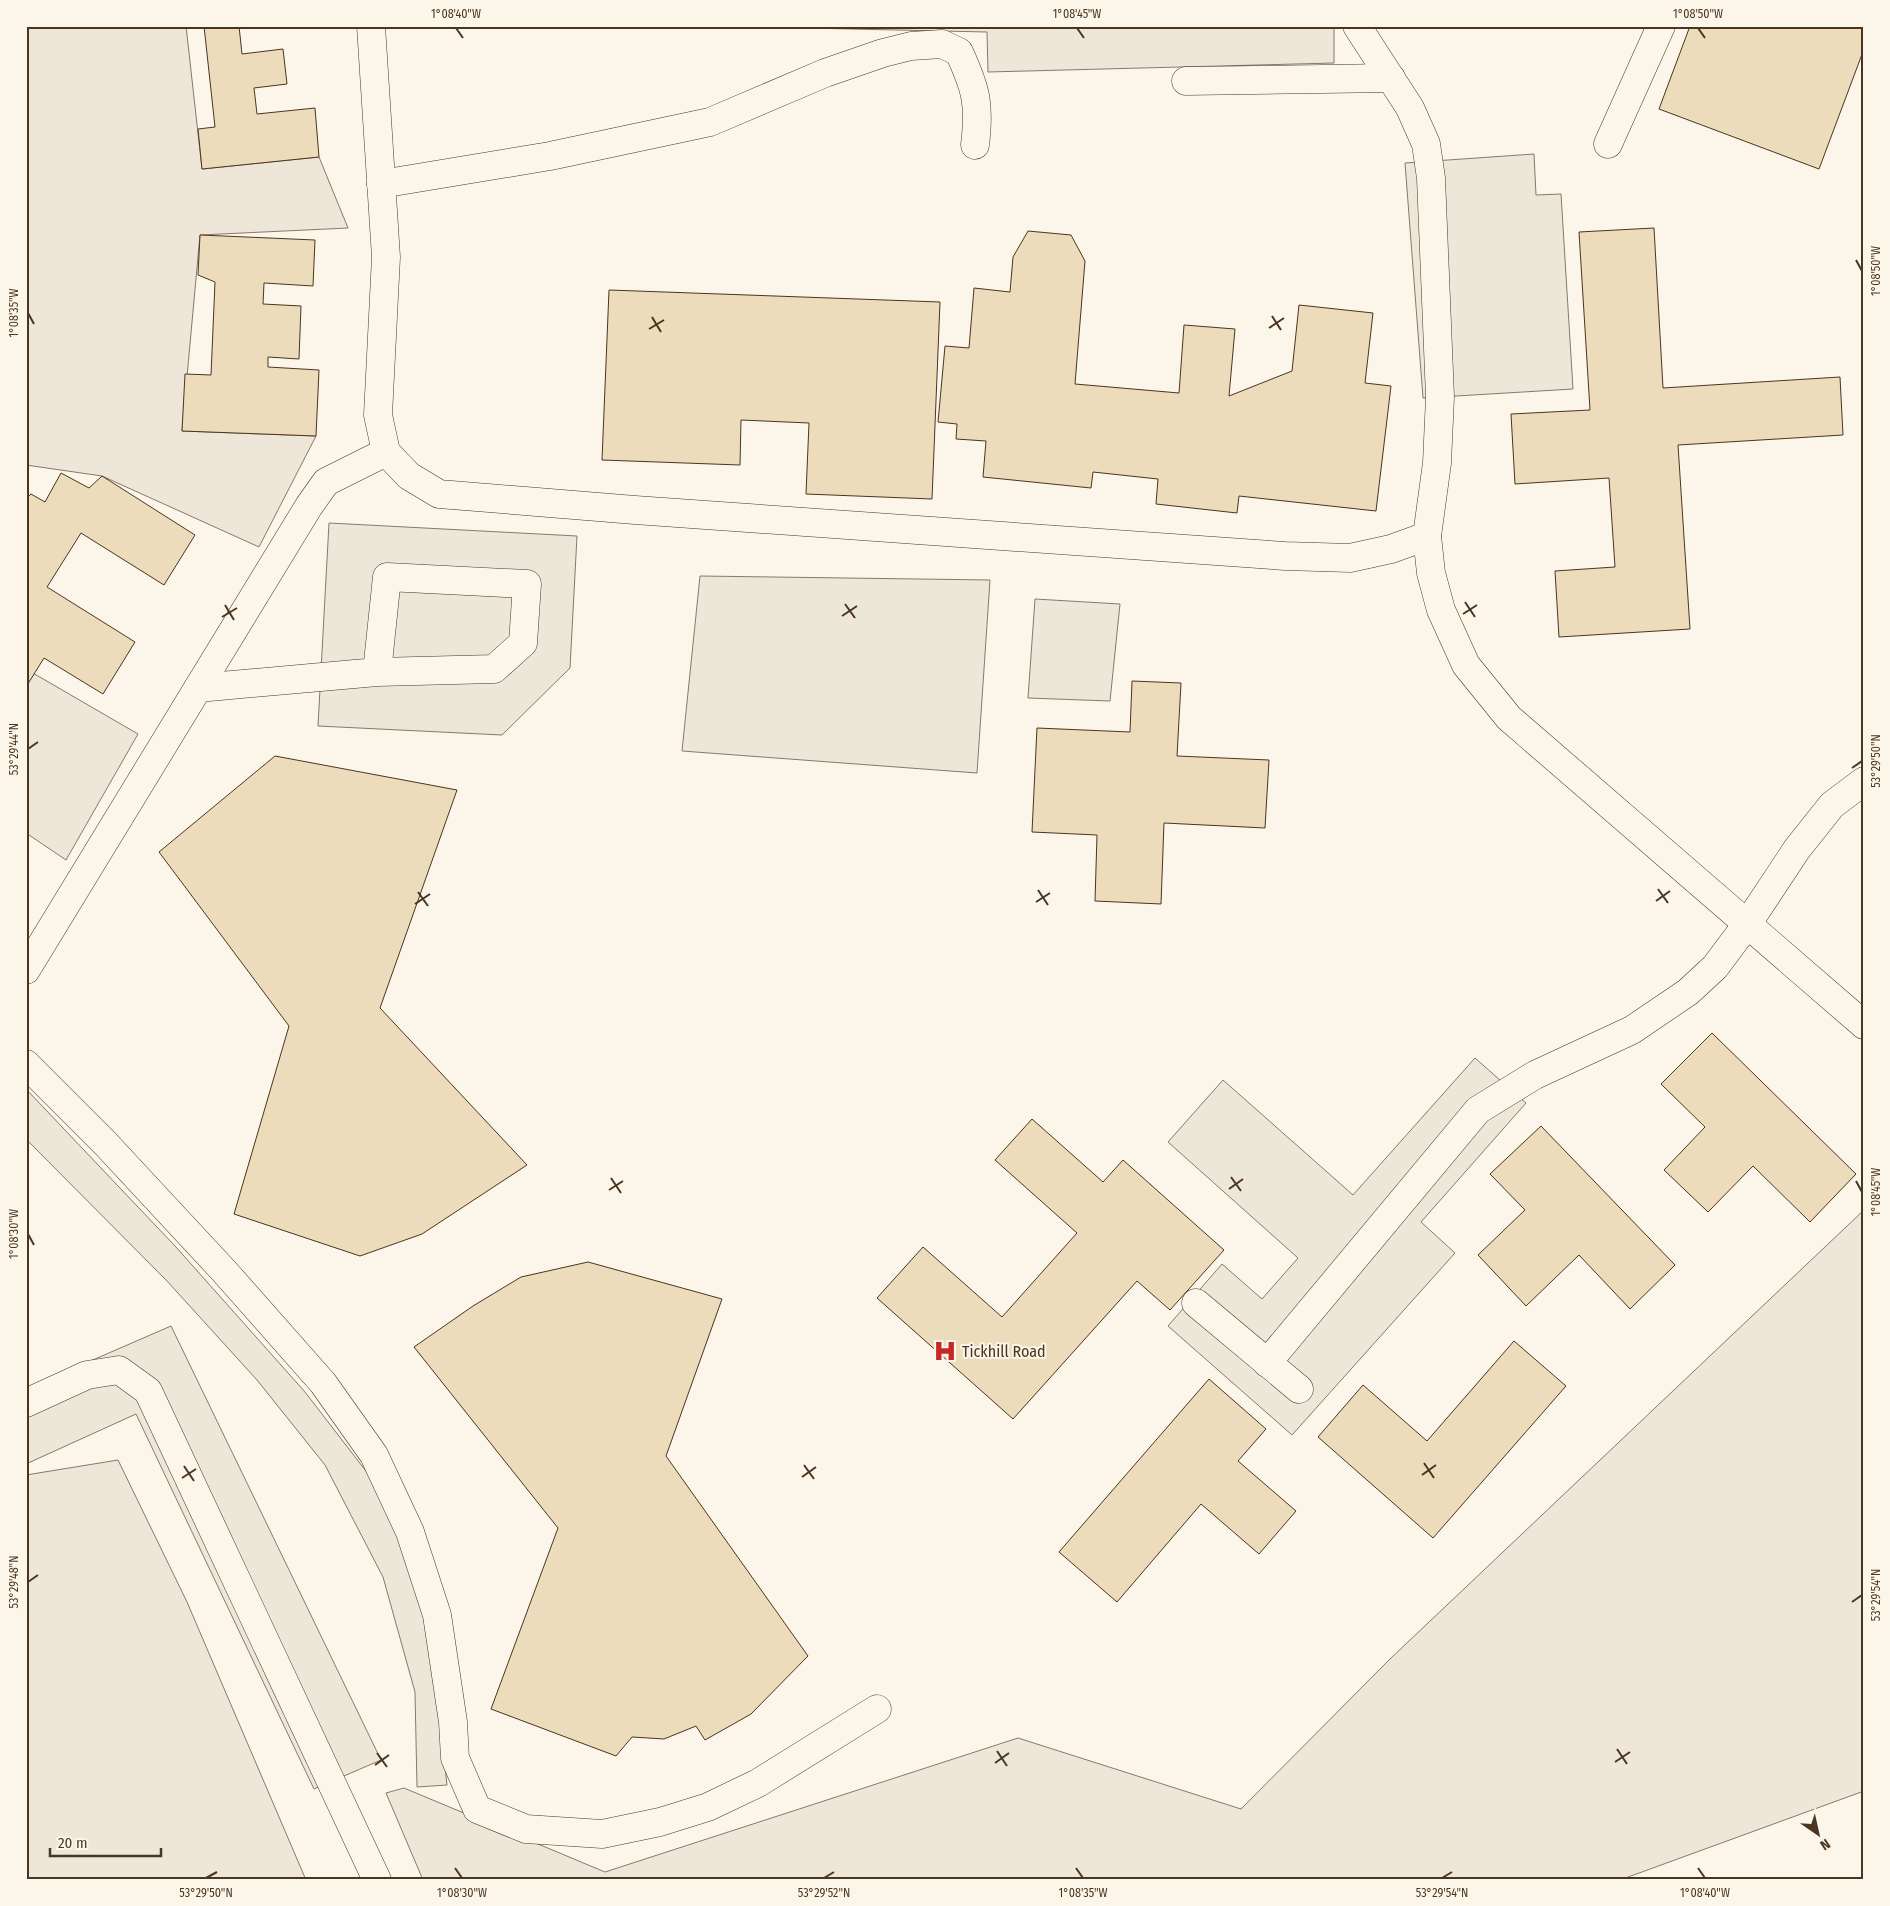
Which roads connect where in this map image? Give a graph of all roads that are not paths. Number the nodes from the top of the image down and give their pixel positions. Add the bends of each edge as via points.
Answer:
1 (371, 26) edge
2 (1357, 26) edge
3 (1661, 26) edge
4 (1391, 78) junction
5 (1186, 81) dead end
6 (1608, 144) dead end
7 (975, 145) dead end
8 (381, 184) junction
9 (386, 452) junction
10 (1427, 536) junction
11 (377, 672) junction
12 (198, 688) junction
13 (1864, 781) edge
14 (1748, 923) junction
15 (26, 970) edge
16 (1864, 1024) edge
17 (26, 1064) edge
18 (1196, 1303) dead end
19 (1268, 1363) junction
20 (1299, 1389) dead end
21 (26, 1403) edge
22 (877, 1708) dead end
23 (377, 1880) edge

1 - 8 lane
2 - 4 lane
3 - 6 lane
4 - 5 lane
4 - 10 lane via 1410,108 1426,144 1431,178 1440,397 1437,463
7 - 8 lane via 978,103 959,52 942,44 911,46 826,73 710,122 540,158
8 - 9 lane via 386,257 378,415
9 - 10 lane via 409,476 439,494 625,510 1285,556 1350,558 1391,549
9 - 12 lane via 326,482
10 - 14 lane via 1431,573 1441,610 1466,665 1509,718
11 - 11 lane via 494,669 523,644 527,584 387,577
11 - 12 lane
12 - 15 lane
13 - 14 lane via 1832,805 1797,849
14 - 16 lane
14 - 19 lane via 1715,967 1664,1010 1632,1030 1535,1074 1478,1110
17 - 22 lane via 105,1143 231,1279 323,1383 374,1455 410,1532 437,1615 453,1722 455,1758 477,1809 526,1829 602,1834 660,1822 708,1807 758,1782
18 - 19 lane
19 - 20 lane
21 - 23 lane via 87,1375 119,1370 148,1391

